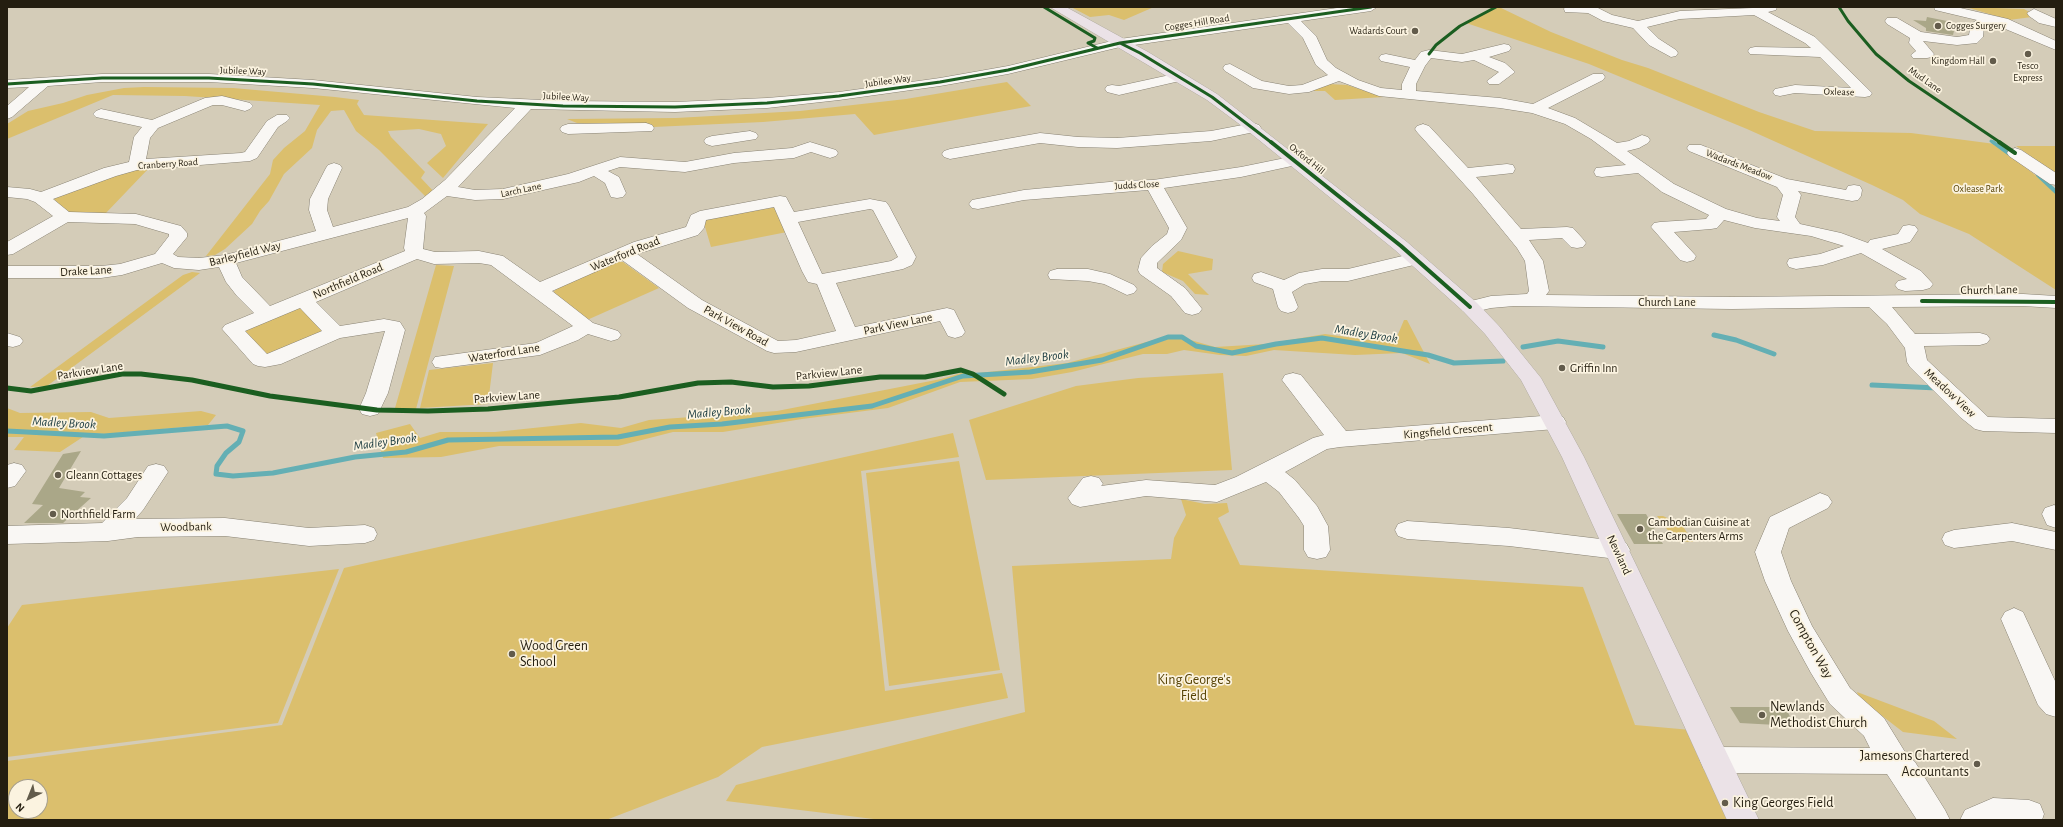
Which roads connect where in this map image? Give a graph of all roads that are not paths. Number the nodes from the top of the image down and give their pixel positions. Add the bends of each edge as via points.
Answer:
1 (1056, 7) edge
2 (1371, 7) edge
3 (1771, 7) edge
4 (1940, 7) edge
5 (1954, 8) edge
6 (1570, 9) dead end
7 (1692, 11) edge
8 (1757, 11) junction
9 (2034, 13) dead end
10 (1291, 18) junction
11 (1991, 18) junction
12 (1892, 21) dead end
13 (2056, 23) edge
14 (1638, 25) junction
15 (1917, 36) junction
16 (1120, 43) junction
17 (2056, 46) edge
18 (1504, 48) dead end
19 (1755, 51) dead end
20 (1671, 53) dead end
21 (1822, 53) junction
22 (1918, 55) dead end
23 (1475, 56) junction
24 (1386, 58) dead end
25 (1418, 64) junction
26 (1241, 70) dead end
27 (1340, 76) junction
28 (1179, 77) junction
29 (1598, 77) dead end
30 (45, 81) junction
31 (1494, 81) dead end
32 (7, 84) edge
33 (1112, 89) dead end
34 (1780, 92) dead end
35 (1409, 96) junction
36 (527, 104) junction
37 (245, 106) dead end
38 (1535, 109) junction
39 (7, 114) edge
40 (101, 114) dead end
41 (282, 118) dead end
42 (153, 125) junction
43 (646, 128) dead end
44 (1253, 128) junction
45 (568, 129) dead end
46 (1423, 129) dead end
47 (750, 136) dead end
48 (620, 140) junction
49 (1642, 140) dead end
50 (1615, 148) junction
51 (1695, 148) dead end
52 (830, 153) dead end
53 (2015, 153) dead end
54 (950, 154) dead end
55 (722, 160) junction
56 (1295, 161) junction
57 (137, 165) junction
58 (603, 167) junction
59 (334, 168) dead end
60 (1643, 168) junction
61 (1507, 169) dead end
62 (1602, 172) dead end
63 (1463, 173) junction
64 (2056, 180) edge
65 (1783, 182) junction
66 (1153, 185) junction
67 (445, 190) junction
68 (1854, 190) dead end
69 (7, 192) edge
70 (617, 193) dead end
71 (41, 198) junction
72 (978, 204) dead end
73 (414, 211) junction
74 (1720, 213) junction
75 (65, 217) junction
76 (789, 218) junction
77 (1794, 228) junction
78 (1909, 230) dead end
79 (326, 233) junction
80 (1516, 235) junction
81 (1577, 243) dead end
82 (1866, 249) junction
83 (7, 250) edge
84 (416, 253) junction
85 (624, 253) junction
86 (1687, 256) dead end
87 (164, 257) junction
88 (1415, 259) junction
89 (226, 260) junction
90 (1796, 263) dead end
91 (7, 272) edge
92 (1057, 275) dead end
93 (1155, 277) junction
94 (1261, 278) dead end
95 (825, 280) junction
96 (1905, 285) dead end
97 (1286, 287) junction
98 (538, 290) junction
99 (302, 300) junction
100 (1532, 301) junction
101 (1875, 302) junction
102 (2056, 302) edge
103 (1470, 306) junction
104 (1288, 307) dead end
105 (1192, 309) dead end
106 (268, 314) junction
107 (586, 327) junction
108 (955, 332) dead end
109 (335, 333) junction
110 (848, 334) junction
111 (611, 335) dead end
112 (1980, 339) dead end
113 (1909, 340) junction
114 (442, 362) dead end
115 (1293, 380) dead end
116 (370, 409) dead end
117 (1555, 422) junction
118 (2056, 426) edge
119 (1340, 440) junction
120 (1268, 471) junction
121 (156, 472) dead end
122 (1091, 484) dead end
123 (1820, 502) dead end
124 (1407, 530) dead end
125 (108, 532) junction
126 (365, 534) dead end
127 (7, 535) edge
128 (1954, 539) dead end
129 (2056, 541) edge
130 (1317, 550) dead end
131 (1617, 550) junction
132 (2014, 619) dead end
133 (2056, 705) edge
134 (1715, 760) junction
135 (1894, 761) junction
136 (2029, 814) dead end
137 (1743, 820) edge
138 (1934, 820) edge
139 (1976, 820) edge

1 - 16 main road, Oxford Hill
2 - 10 street, Cogges Hill Road
3 - 8 street
4 - 5 street
5 - 11 street
6 - 14 street via 1590,9 1608,18
7 - 8 street
7 - 14 street
8 - 21 street, Oxlease via 1801,34
9 - 13 street via 2044,20
10 - 16 street, Cogges Hill Road
10 - 27 street via 1310,36 1319,59
11 - 15 street via 1978,24 1976,37 1972,40 1957,41
11 - 17 street via 2027,31
12 - 15 street
14 - 20 street via 1654,42
15 - 22 street via 1916,43 1926,54
16 - 28 main road, Oxford Hill
16 - 36 street, Jubilee Way via 991,73 839,96 669,107 606,108
18 - 23 street
19 - 21 street
21 - 34 street, Oxlease via 1865,92 1795,89
23 - 25 street via 1462,58 1429,54
23 - 31 street via 1508,72
24 - 25 street
25 - 35 street via 1409,84
26 - 27 street via 1249,81 1258,85 1289,90 1304,89
27 - 35 street via 1367,88
28 - 33 street via 1120,91
28 - 44 main road, Oxford Hill via 1212,97
29 - 38 street
30 - 32 street, Jubilee Way
30 - 36 street, Jubilee Way via 138,78 249,80
30 - 39 street
35 - 38 street via 1463,105
36 - 67 street
37 - 42 street via 222,100 210,101
38 - 50 street via 1570,121
40 - 42 street
41 - 57 street, Cranberry Road via 272,124 251,154 244,158
42 - 57 street via 142,137
43 - 48 street
44 - 54 street via 1211,136 1117,143 1040,138
44 - 56 main road, Oxford Hill
45 - 48 street
46 - 63 street
47 - 55 street via 712,138 717,154
48 - 58 street via 611,159
49 - 50 street via 1633,145
50 - 60 street
51 - 65 street, Wadards Meadow
52 - 55 street, Larch Lane via 812,143 787,154
53 - 64 street
55 - 58 street, Larch Lane via 685,167 634,162
56 - 66 street, Judds Close
56 - 88 main road, Oxford Hill
57 - 71 street, Cranberry Road via 110,172
58 - 67 street, Larch Lane via 573,178 502,194 474,196
58 - 70 street via 613,181
59 - 79 street via 318,199 318,210
60 - 62 street
60 - 74 street via 1673,191
61 - 63 street
63 - 80 street
65 - 68 street, Wadards Meadow via 1852,196
65 - 77 street, Wadards Meadow via 1792,195 1786,217
66 - 72 street, Judds Close via 1024,195
66 - 93 street via 1178,228 1175,236 1148,262 1147,270
67 - 73 street
69 - 71 street via 30,194
71 - 75 street
73 - 79 street, Barleyfield Way
73 - 84 street via 416,216 413,248
74 - 77 street via 1755,223
74 - 86 street via 1711,224 1652,227
75 - 83 street
75 - 87 street via 136,219 175,230 178,237
76 - 85 street, Waterford Road via 780,201 711,213 700,216 692,230 656,240
76 - 95 street via 815,278
76 - 95 street via 870,204 880,206 907,257 896,265
77 - 82 street via 1835,237
78 - 82 street via 1904,238 1876,244
79 - 89 street, Barleyfield Way
80 - 81 street via 1567,232
80 - 100 street via 1534,260 1539,290
82 - 90 street
82 - 96 street via 1914,275 1923,284
84 - 98 street via 434,258 496,260
84 - 99 street, Northfield Road
85 - 98 street, Waterford Road
85 - 110 street, Park View Road via 695,304 774,347 796,346
87 - 89 street, Barleyfield Way via 174,262 199,264
87 - 91 street, Drake Lane via 101,272
88 - 97 street via 1348,275 1308,277
88 - 103 main road, Oxford Hill
89 - 106 street via 233,278
92 - 93 street via 1088,275 1110,280 1120,292
93 - 105 street via 1178,292
94 - 97 street
95 - 110 street
97 - 104 street via 1282,290
98 - 107 street
99 - 106 street
99 - 109 street, Northfield Road
100 - 101 street, Church Lane
100 - 103 street, Church Lane via 1514,300
101 - 102 street, Church Lane
101 - 113 street, Meadow View via 1894,320
103 - 117 main road, Newland via 1530,378
106 - 109 street via 232,330 265,361 274,360
107 - 111 street
107 - 114 street, Waterford Lane via 540,349
108 - 110 street, Park View Lane via 946,311
109 - 116 street via 384,325 393,326 392,341
112 - 113 street
113 - 118 street, Meadow View via 1915,348 1917,362 1983,424
115 - 119 street
117 - 119 street, Kingsfield Crescent
117 - 131 main road, Newland
119 - 120 street, Kingsfield Crescent via 1321,443
120 - 122 street, Kingsfield Crescent via 1217,494 1146,488 1080,498
120 - 130 street via 1287,486 1308,512 1316,526
121 - 125 street via 135,504
123 - 135 street, Compton Way via 1779,523 1768,552 1778,581 1821,665 1840,696 1874,728
124 - 131 street via 1510,537
125 - 126 street, Woodbank via 138,528 225,527 309,538
125 - 127 street, Woodbank
128 - 129 street via 2012,532
131 - 134 main road, Newland
132 - 133 street via 2048,697
134 - 135 street
134 - 137 main road, Newland
135 - 138 street, Compton Way via 1904,772
136 - 139 street via 1993,812

